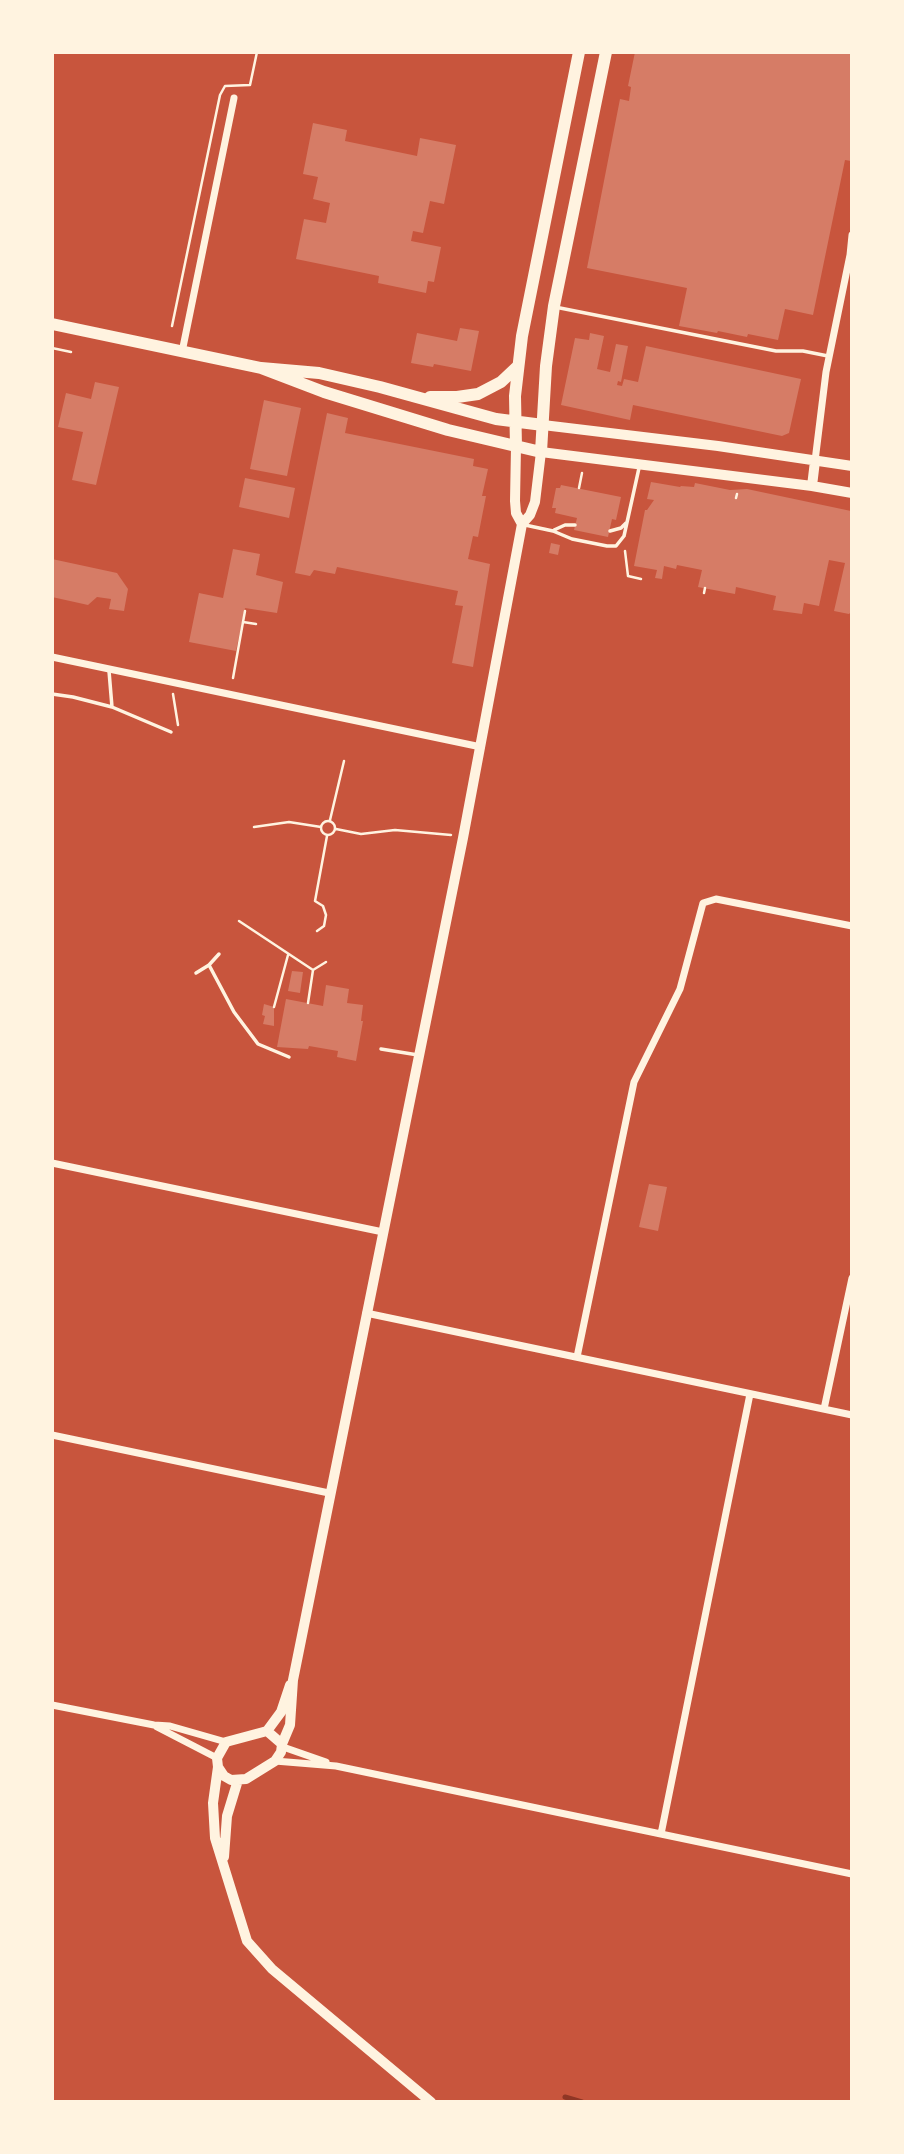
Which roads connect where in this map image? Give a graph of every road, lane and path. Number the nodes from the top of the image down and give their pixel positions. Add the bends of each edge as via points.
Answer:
1 (579, 52) edge
2 (608, 55) edge
3 (234, 98) dead end
4 (852, 235) edge
5 (851, 254) edge
6 (554, 306) junction
7 (52, 324) edge
8 (52, 348) edge
9 (71, 352) dead end
10 (182, 352) junction
11 (828, 356) junction
12 (518, 365) junction
13 (261, 368) junction
14 (416, 397) junction
15 (516, 423) junction
16 (542, 425) junction
17 (516, 447) junction
18 (541, 452) junction
19 (815, 461) junction
20 (640, 466) junction
21 (852, 466) edge
22 (582, 473) dead end
23 (812, 486) junction
24 (579, 488) dead end
25 (852, 493) edge
26 (628, 518) junction
27 (522, 524) junction
28 (576, 525) dead end
29 (553, 531) junction
30 (610, 531) dead end
31 (622, 541) junction
32 (641, 579) dead end
33 (705, 588) dead end
34 (704, 593) dead end
35 (245, 611) dead end
36 (243, 622) junction
37 (256, 624) dead end
38 (52, 657) edge
39 (109, 669) junction
40 (233, 678) dead end
41 (173, 684) junction
42 (52, 694) edge
43 (112, 707) junction
44 (178, 726) dead end
45 (171, 732) dead end
46 (481, 747) junction
47 (344, 761) dead end
48 (330, 820) junction
49 (254, 827) dead end
50 (321, 827) junction
51 (336, 830) junction
52 (327, 836) junction
53 (463, 838) junction
54 (239, 921) dead end
55 (852, 926) edge
56 (317, 931) dead end
57 (219, 954) dead end
58 (288, 955) junction
59 (326, 962) dead end
60 (209, 965) junction
61 (313, 970) junction
62 (196, 974) dead end
63 (308, 1003) dead end
64 (274, 1007) dead end
65 (381, 1049) dead end
66 (420, 1055) junction
67 (289, 1057) dead end
68 (52, 1163) edge
69 (383, 1232) junction
70 (852, 1278) edge
71 (366, 1313) junction
72 (577, 1357) junction
73 (750, 1394) junction
74 (824, 1409) junction
75 (852, 1415) edge
76 (52, 1435) edge
77 (329, 1493) junction
78 (293, 1680) junction
79 (52, 1705) edge
80 (154, 1726) junction
81 (267, 1731) junction
82 (226, 1742) junction
83 (282, 1745) junction
84 (275, 1761) junction
85 (218, 1763) junction
86 (336, 1766) junction
87 (237, 1780) junction
88 (661, 1834) junction
89 (223, 1861) junction
90 (852, 1874) edge
91 (431, 2102) edge

1 - 12 main road
2 - 6 main road
3 - 10 street
4 - 5 street
5 - 11 street
6 - 11 lane via 776,351
6 - 16 main road
7 - 10 main road
8 - 9 path
10 - 13 main road
11 - 19 street
12 - 14 main road via 501,382 478,394
12 - 15 main road
13 - 14 main road via 319,373
13 - 17 main road via 324,392
14 - 15 main road
15 - 16 main road
15 - 17 main road
16 - 18 main road
16 - 19 main road
17 - 18 main road
17 - 27 street via 516,513
18 - 20 main road
18 - 27 street via 535,502
19 - 21 main road
19 - 23 main road
20 - 23 main road
20 - 26 lane
22 - 24 path
23 - 25 main road
26 - 30 lane via 621,528
26 - 31 lane
27 - 29 lane
27 - 46 street
28 - 29 lane
29 - 31 lane via 607,547
31 - 32 path via 628,576
33 - 34 path
35 - 36 path
36 - 37 path
36 - 40 path
38 - 39 street
39 - 41 street
39 - 43 lane
41 - 44 path
41 - 46 street
42 - 43 lane
43 - 45 lane
46 - 53 street
47 - 48 path
48 - 50 path
48 - 51 path
49 - 50 path via 289,822
50 - 52 path
51 - 52 path
51 - 53 path via 361,834 438,832
52 - 56 path via 315,901 326,915 324,926
53 - 66 street
54 - 58 path
55 - 72 street via 716,899 701,906 686,972 634,1082
57 - 60 lane
58 - 61 path
58 - 64 path
59 - 61 path
60 - 62 lane
60 - 67 lane via 234,1012 258,1044
61 - 63 path
65 - 66 lane
66 - 69 street
68 - 69 street
69 - 71 street
70 - 74 street
71 - 72 street
71 - 77 street
72 - 73 street
73 - 74 street
73 - 88 street
74 - 75 street
76 - 77 street
77 - 78 street
78 - 81 street via 281,1712
78 - 83 street via 290,1722
79 - 80 street
80 - 82 street
80 - 85 street
81 - 82 street
81 - 83 street
82 - 85 street
83 - 84 street
83 - 86 street
84 - 86 street
84 - 87 street
85 - 87 street via 224,1776
85 - 89 street via 212,1821
86 - 88 street
87 - 89 street via 227,1816
88 - 90 street
89 - 91 street via 243,1931 260,1958

